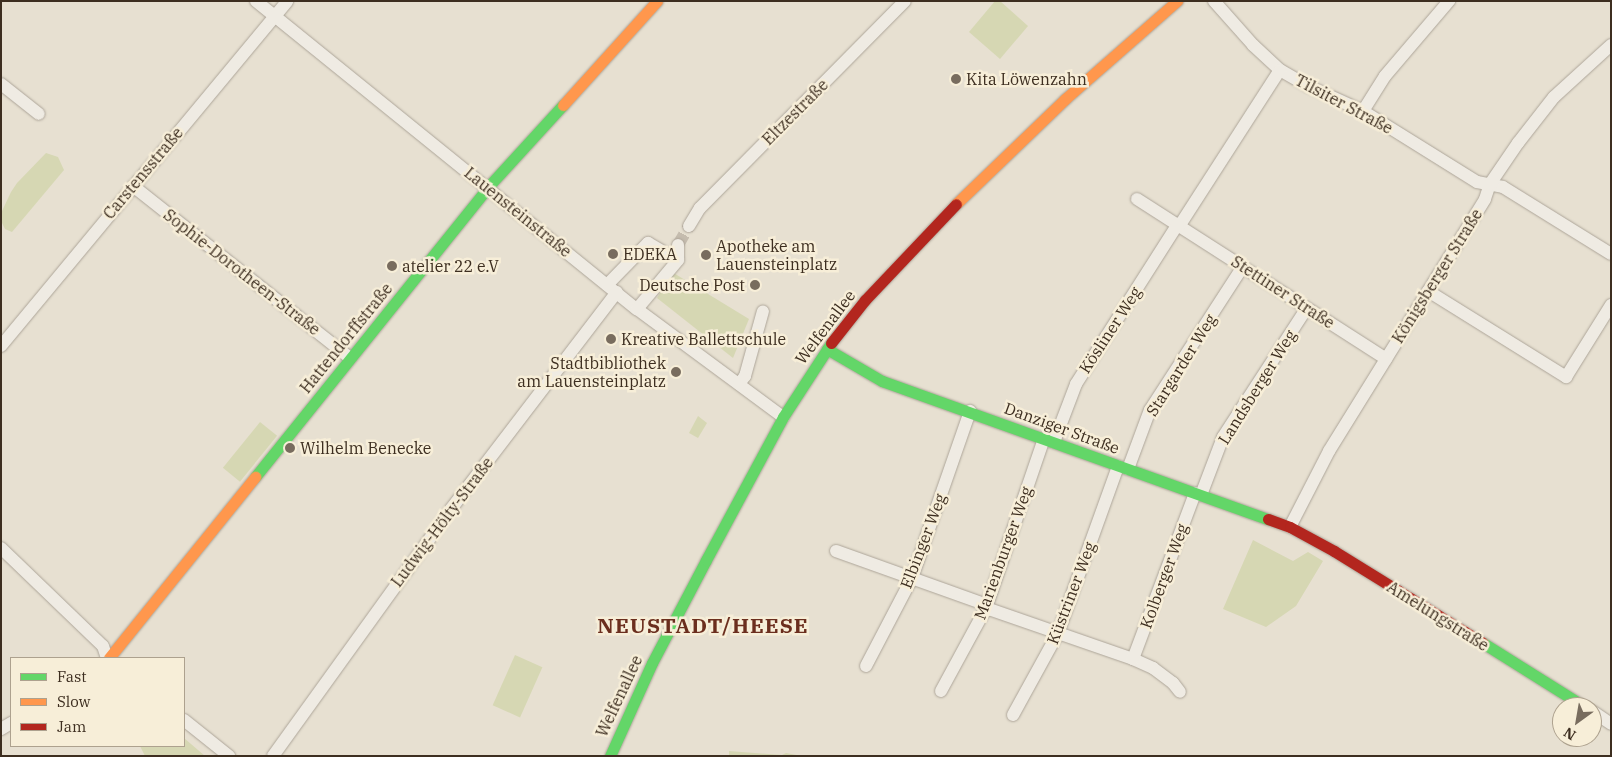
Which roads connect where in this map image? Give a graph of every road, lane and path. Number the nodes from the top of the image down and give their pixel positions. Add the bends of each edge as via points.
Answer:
1 (256, 1) edge
2 (287, 1) edge
3 (657, 1) edge
4 (904, 1) edge
5 (1177, 1) edge
6 (1214, 1) edge
7 (1449, 1) edge
8 (274, 16) junction
9 (1611, 45) edge
10 (1280, 70) junction
11 (1, 84) edge
12 (1363, 111) junction
13 (38, 114) dead end
14 (1490, 184) junction
15 (133, 186) junction
16 (488, 187) junction
17 (1137, 199) dead end
18 (1179, 225) junction
19 (689, 226) tunnel mouth
20 (678, 246) tunnel mouth
21 (1611, 254) edge
22 (678, 260) junction
23 (1243, 266) junction
24 (612, 288) junction
25 (1428, 291) junction
26 (1611, 305) edge
27 (637, 308) junction
28 (1306, 309) junction
29 (763, 311) dead end
30 (1, 346) edge
31 (827, 349) junction
32 (350, 358) junction
33 (1386, 359) junction
34 (739, 384) junction
35 (970, 411) junction
36 (783, 417) junction
37 (1049, 440) junction
38 (1123, 468) junction
39 (1198, 494) junction
40 (1290, 527) junction
41 (1, 548) edge
42 (836, 551) dead end
43 (912, 578) junction
44 (986, 607) junction
45 (1058, 633) junction
46 (108, 657) edge
47 (109, 657) edge
48 (1133, 659) junction
49 (866, 666) dead end
50 (941, 691) dead end
51 (1180, 692) dead end
52 (1569, 697) edge
53 (1013, 716) dead end
54 (185, 721) edge
55 (229, 756) edge
56 (273, 756) edge
57 (610, 756) edge

1 - 8 street, Lauensteinstraße
2 - 8 street, Carstensstraße
3 - 16 street, Hattendorffstraße
4 - 19 street, Eltzestraße via 700,208
5 - 31 street, Welfenallee via 1065,99 973,186 865,300
6 - 10 street, Tilsiter Straße
7 - 12 street via 1384,76
8 - 15 street, Carstensstraße
8 - 16 street, Lauensteinstraße
9 - 14 street, Königsberger Straße via 1554,98
10 - 12 street, Tilsiter Straße
10 - 18 street
11 - 13 street
12 - 14 street, Tilsiter Straße via 1477,182
14 - 21 street, Tilsiter Straße via 1503,187
14 - 25 street, Königsberger Straße via 1486,199
15 - 30 street, Carstensstraße
15 - 32 street, Sophie-Dorotheen-Straße
16 - 24 street, Lauensteinstraße
16 - 32 street, Hattendorffstraße
17 - 18 street, Stettiner Straße
18 - 23 street, Stettiner Straße
18 - 37 street, Kösliner Weg via 1076,384
20 - 22 street
22 - 24 street, Ludwig-Hölty-Straße via 648,243
22 - 27 street
23 - 28 street, Stettiner Straße
23 - 38 street, Stargarder Weg via 1150,410
24 - 27 street, Lauensteinstraße
24 - 56 street, Ludwig-Hölty-Straße
25 - 26 street via 1566,377
25 - 33 street, Königsberger Straße
27 - 34 street, Lauensteinstraße
28 - 33 street, Stettiner Straße
28 - 39 street, Landsberger Weg via 1223,438
29 - 34 street via 745,376
31 - 35 street, Danziger Straße via 882,381
31 - 36 street, Welfenallee
32 - 47 street, Hattendorffstraße
33 - 40 street, Königsberger Straße via 1329,451
34 - 36 street, Lauensteinstraße
35 - 37 street, Danziger Straße
35 - 43 street, Elbinger Weg
36 - 57 street, Welfenallee via 652,663
37 - 38 street, Danziger Straße
37 - 44 street, Marienburger Weg
38 - 39 street, Danziger Straße
38 - 45 street, Küstriner Weg
39 - 40 street, Danziger Straße
39 - 48 street, Kolberger Weg
40 - 52 street, Amelungstraße
41 - 46 street via 104,646
42 - 43 street
43 - 44 street
43 - 49 street, Elbinger Weg
44 - 45 street
44 - 50 street, Marienburger Weg
45 - 48 street
45 - 53 street, Küstriner Weg
48 - 51 street via 1153,668 1174,683
54 - 55 street

